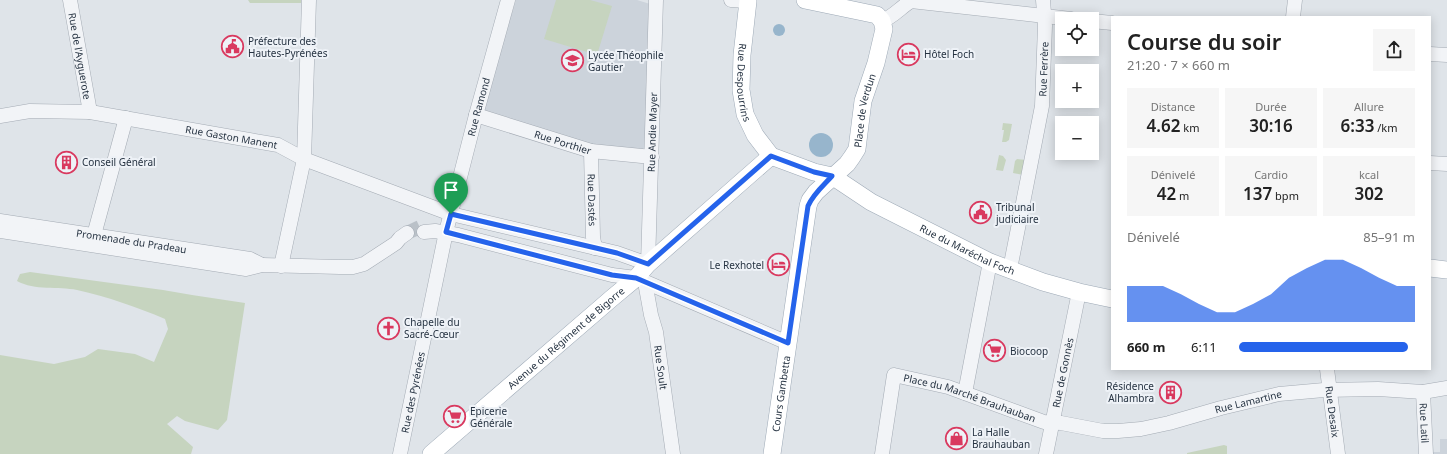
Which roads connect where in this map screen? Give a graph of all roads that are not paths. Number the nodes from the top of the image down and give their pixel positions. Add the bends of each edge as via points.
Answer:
1 (70, 0) edge
2 (309, 0) edge
3 (508, 0) edge
4 (656, 0) edge
5 (730, 0) edge
6 (749, 0) edge
7 (805, 0) edge
8 (911, 0) edge
9 (1043, 0) edge
10 (1295, 0) edge
11 (1045, 16) junction
12 (1293, 16) edge
13 (1055, 17) edge
14 (882, 21) junction
15 (1099, 22) edge
16 (1111, 23) edge
17 (1431, 54) edge
18 (1447, 55) edge
19 (90, 112) junction
20 (476, 115) junction
21 (0, 116) edge
22 (126, 118) junction
23 (591, 151) junction
24 (771, 156) junction
25 (652, 157) junction
26 (304, 159) junction
27 (1431, 163) edge
28 (1447, 164) edge
29 (832, 176) junction
30 (451, 214) junction
31 (0, 221) edge
32 (0, 231) edge
33 (446, 232) junction
34 (94, 235) junction
35 (405, 238) tunnel mouth
36 (82, 244) junction
37 (595, 248) junction
38 (990, 262) junction
39 (648, 264) junction
40 (262, 265) junction
41 (281, 266) junction
42 (1431, 268) edge
43 (1010, 269) junction
44 (1447, 270) edge
45 (641, 280) junction
46 (1079, 292) junction
47 (1111, 299) edge
48 (788, 343) junction
49 (1327, 370) edge
50 (1447, 388) edge
51 (1329, 390) junction
52 (1423, 392) junction
53 (966, 393) junction
54 (1052, 422) junction
55 (400, 454) edge
56 (431, 454) edge
57 (673, 454) edge
58 (772, 454) edge
59 (882, 454) edge
60 (1046, 454) edge
61 (1338, 454) edge
62 (1426, 454) edge

1 - 19 street, Rue de l'Ayguerote
2 - 26 street
3 - 20 street, Rue Ramond
4 - 25 street, Rue Andie Mayer
5 - 6 street
6 - 24 main road, Rue Despourrins via 742,55 741,90 745,114 755,135
7 - 14 main road via 869,12 877,15
8 - 11 street
8 - 14 street
9 - 11 street, Rue Ferrère
10 - 12 street
11 - 13 street
11 - 43 street, Rue Ferrère via 1040,122
14 - 29 main road, Place de Verdun via 884,29 863,102 857,148 847,164
15 - 16 street
17 - 18 street
19 - 21 street, Rue Gaston Manent via 30,111
19 - 22 street, Rue Gaston Manent
20 - 23 street, Rue Porthier
20 - 30 street, Rue Ramond
22 - 26 street, Rue Gaston Manent via 278,145
22 - 34 street
23 - 25 street, Rue Porthier
23 - 37 street, Rue Dastés
24 - 29 main road
24 - 39 main road, Avenue du Régiment de Bigorre
25 - 39 street, Rue Andie Mayer
26 - 30 street, Rue Gaston Manent
26 - 41 street
27 - 28 street
29 - 38 main road, Rue du Maréchal Foch via 871,202
29 - 48 main road, Cours Gambetta via 816,192 808,206
30 - 33 street, Rue des Pyrénées
30 - 33 street via 423,229
30 - 37 street, Rue Gaston Manent
31 - 34 street, Promenade du Pradeau
32 - 36 street, Promenade du Pradeau
33 - 45 street via 612,275
33 - 55 street, Rue des Pyrénées
34 - 36 street via 90,241
34 - 40 street, Promenade du Pradeau via 250,259
35 - 41 street, Promenade du Pradeau via 364,264 353,267
36 - 40 street, Promenade du Pradeau via 246,269
37 - 39 street, Rue Gaston Manent
38 - 43 main road, Rue du Maréchal Foch
38 - 53 street
39 - 45 main road, Avenue du Régiment de Bigorre
40 - 41 street, Promenade du Pradeau
42 - 44 main road
43 - 46 main road, Rue du Maréchal Foch
45 - 48 street
45 - 56 main road, Avenue du Régiment de Bigorre via 612,298
45 - 57 street, Rue Soult via 656,332
46 - 47 main road, Rue du Maréchal Foch
46 - 54 street, Rue de Gonnès
48 - 58 main road, Cours Gambetta
49 - 51 street, Rue Desaix
50 - 52 street, Rue Lamartine
51 - 52 street, Rue Lamartine via 1378,389
51 - 54 street, Rue Lamartine via 1279,394 1169,423 1126,430 1102,431
51 - 61 street, Rue Desaix
52 - 62 street, Rue Latil
53 - 54 street, Place du Marché Brauhauban via 1044,422
53 - 59 street, Place du Marché Brauhauban via 894,375
54 - 60 street, Rue de Gonnès

